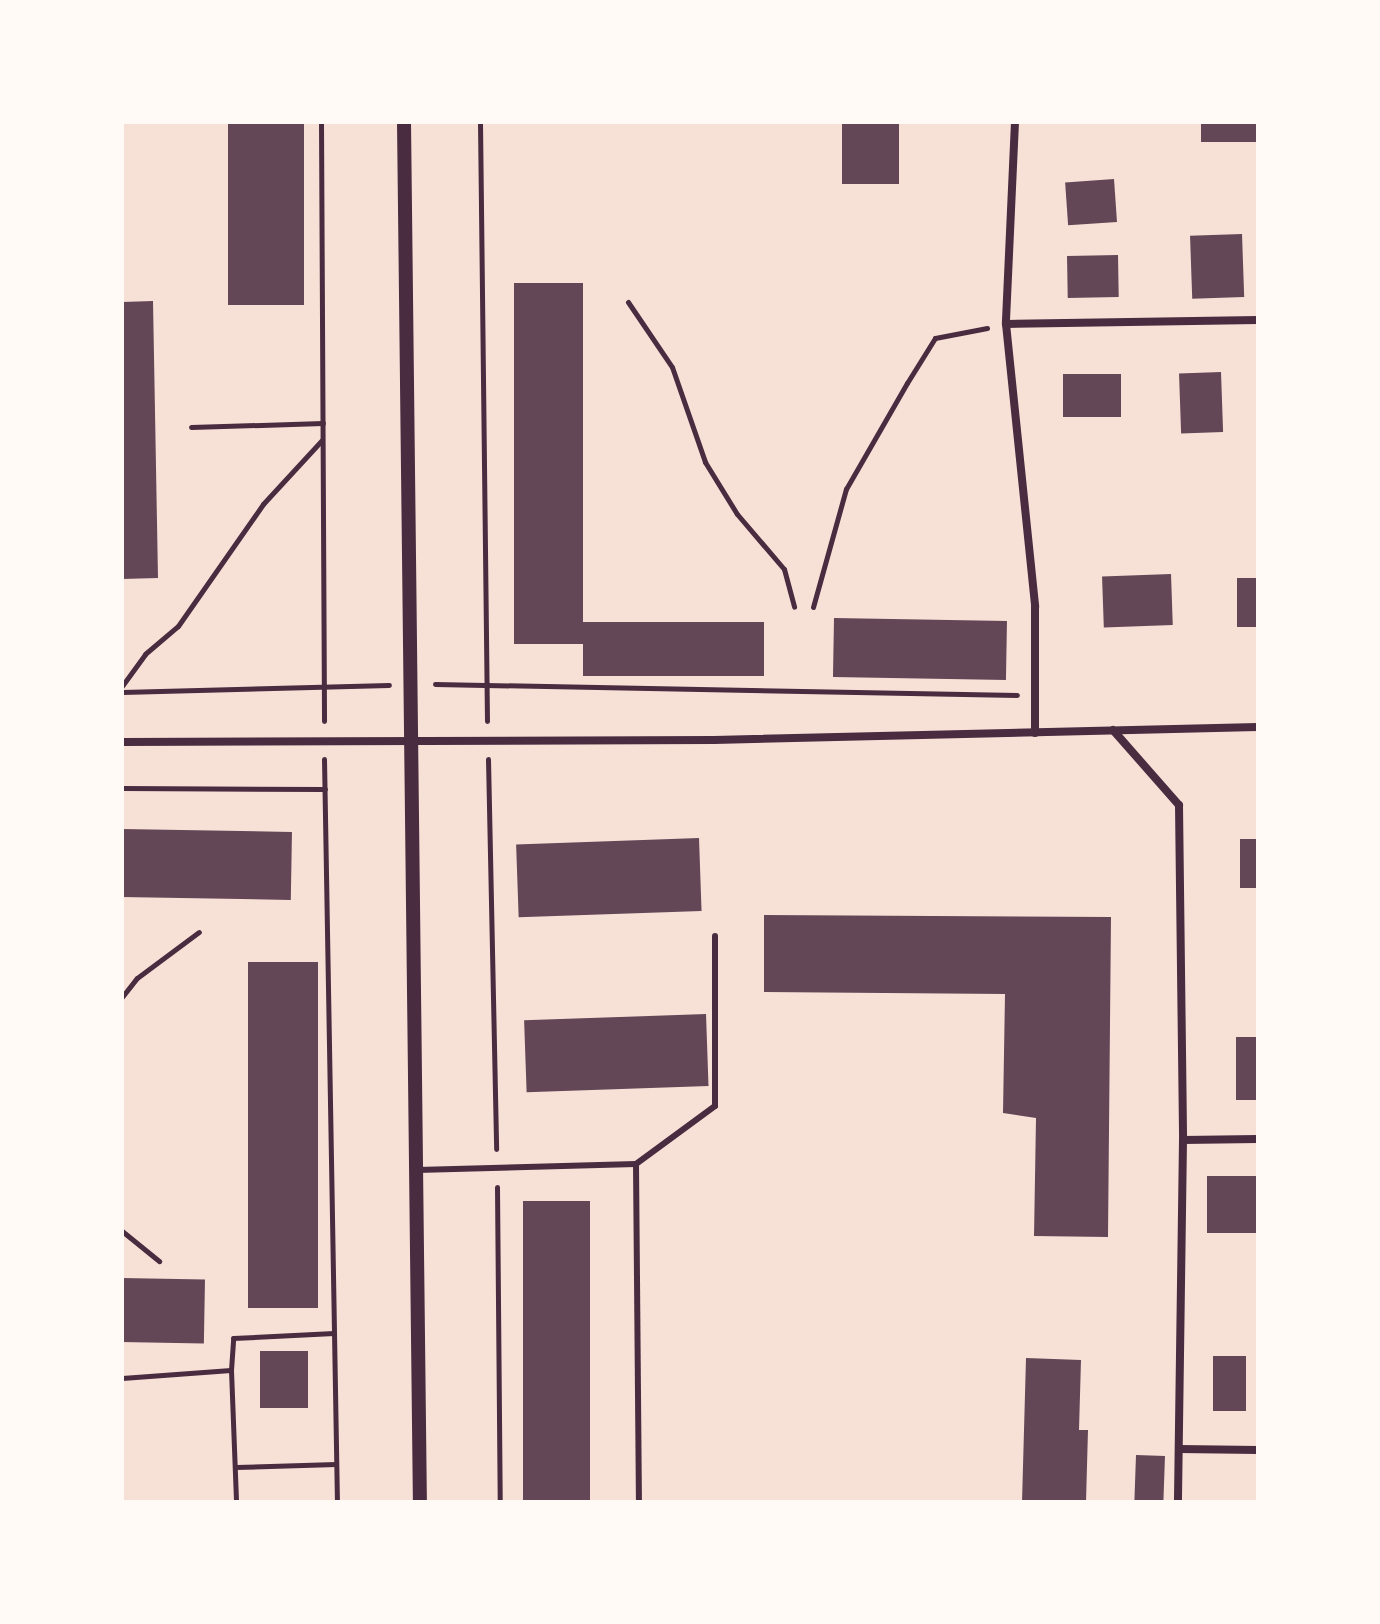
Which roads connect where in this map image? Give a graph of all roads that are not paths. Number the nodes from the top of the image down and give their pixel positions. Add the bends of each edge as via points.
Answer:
1 (404, 122) edge
2 (1015, 122) edge
3 (1258, 320) edge
4 (1006, 324) junction
5 (1258, 727) edge
6 (1113, 730) junction
7 (1035, 733) junction
8 (122, 742) edge
9 (413, 742) junction
10 (715, 936) dead end
11 (1258, 1139) edge
12 (1183, 1140) junction
13 (636, 1164) junction
14 (417, 1170) junction
15 (1179, 1449) junction
16 (1258, 1450) edge
17 (420, 1502) edge
18 (639, 1502) edge
19 (1178, 1502) edge

1 - 9 street
2 - 4 street
3 - 4 street
4 - 7 street via 1035,607
5 - 6 street
6 - 7 street
6 - 12 street via 1179,805
7 - 9 street
8 - 9 street
9 - 14 street
10 - 13 lane via 715,1106
11 - 12 street
12 - 15 street
13 - 14 lane
13 - 18 lane
14 - 17 street
15 - 16 street
15 - 19 street

